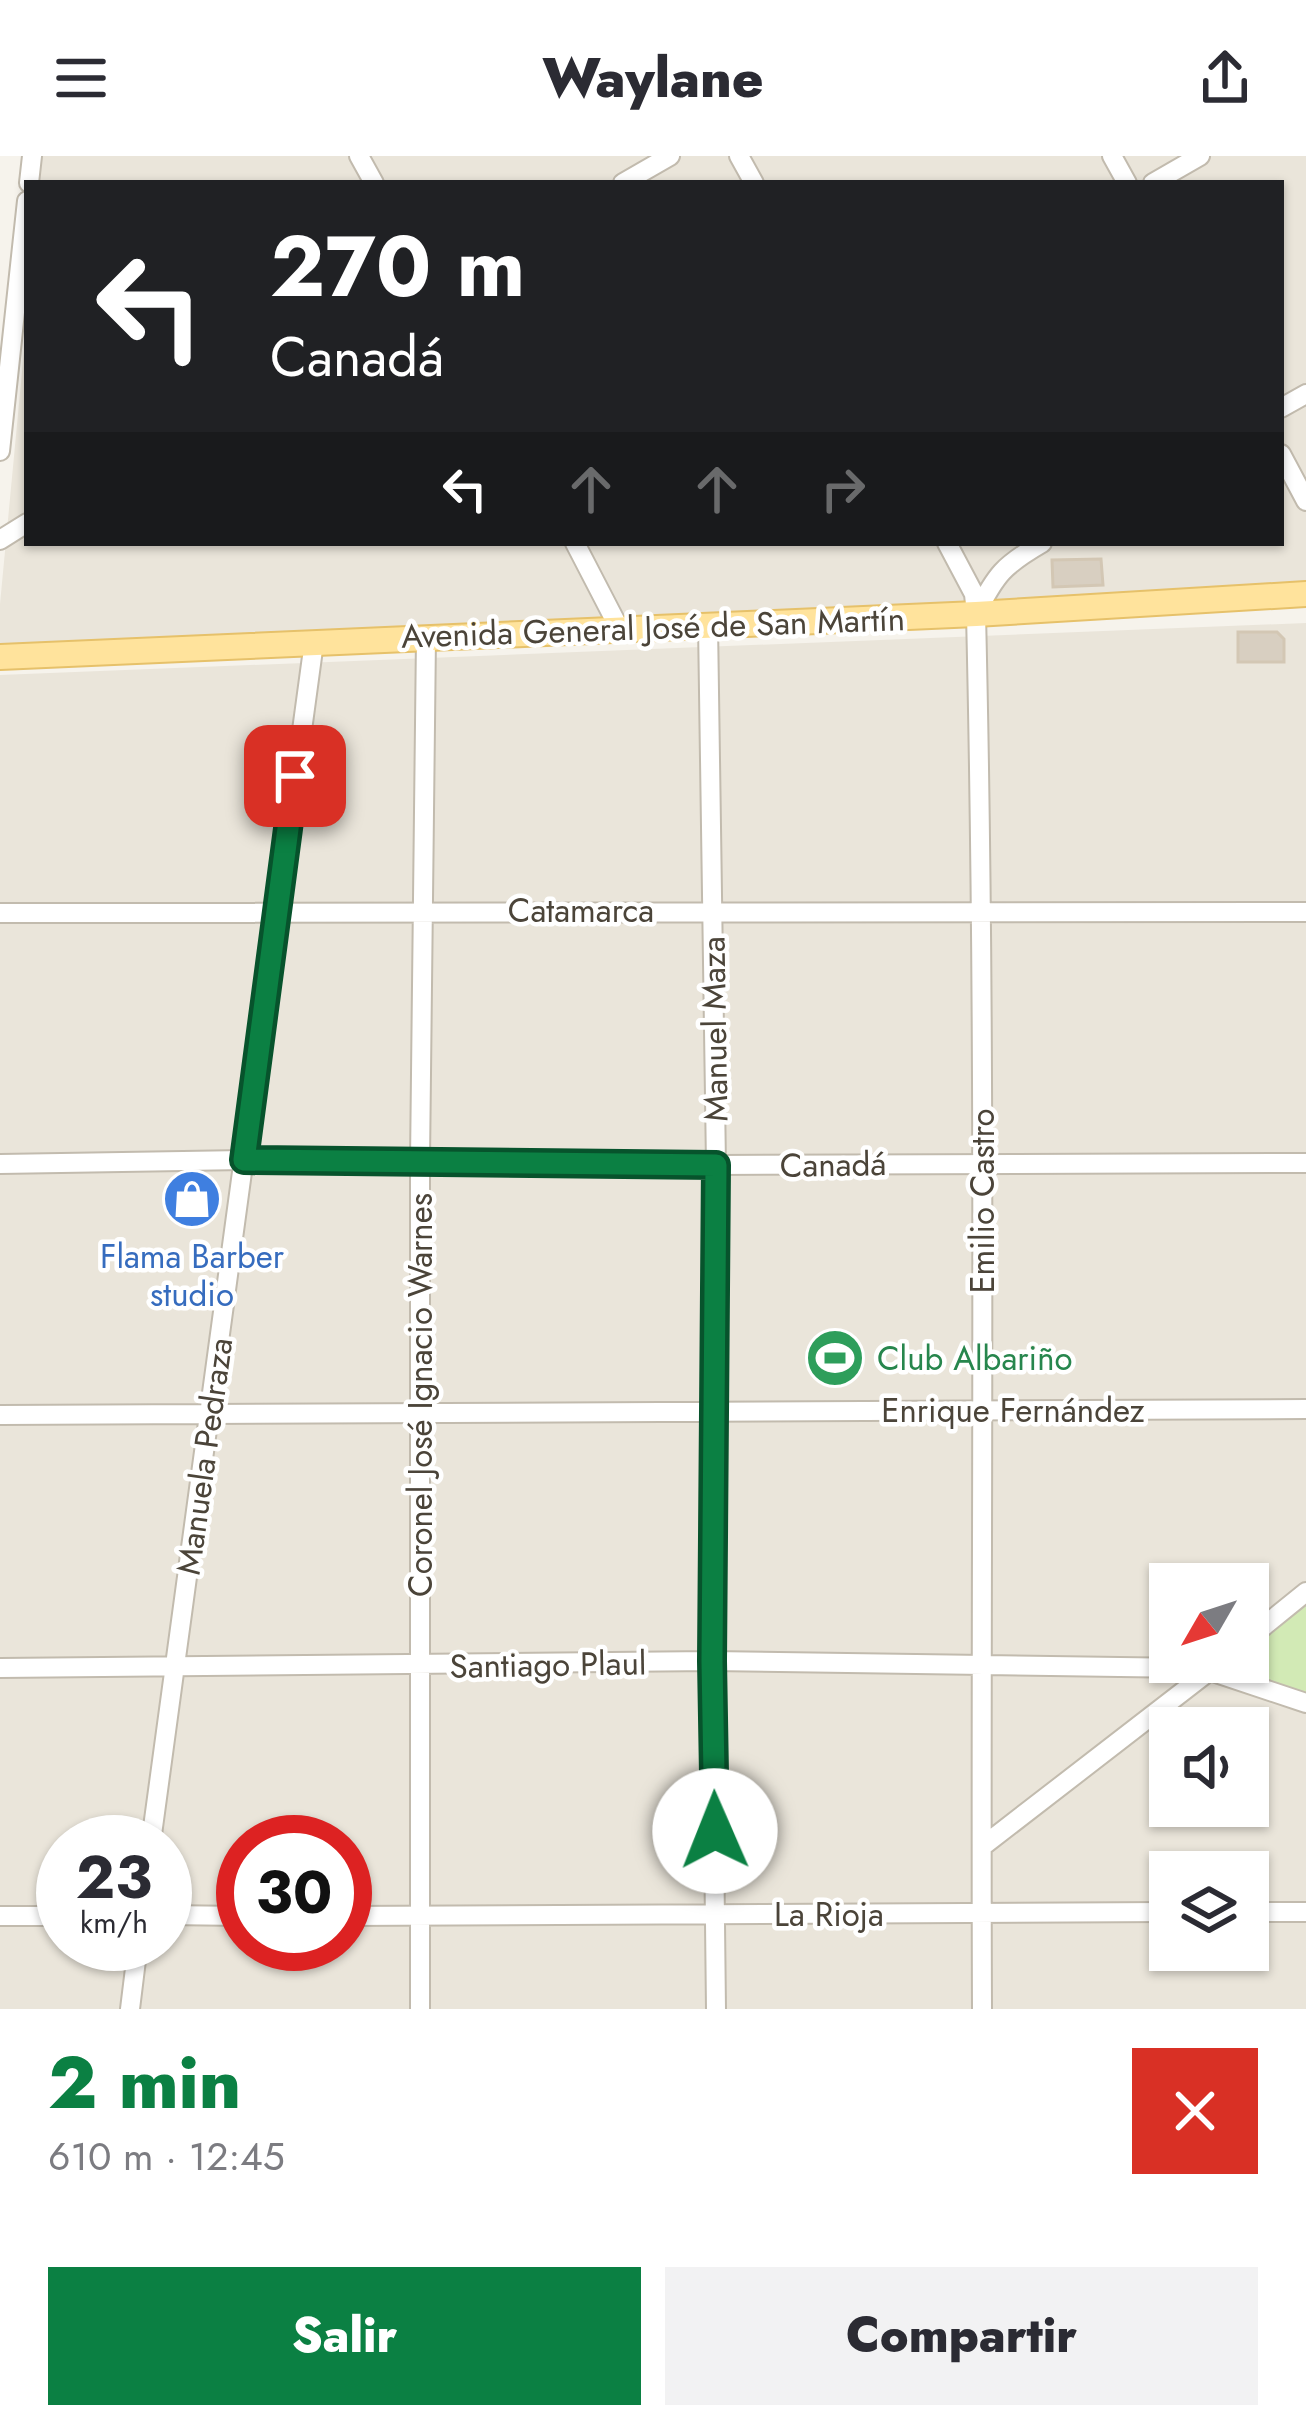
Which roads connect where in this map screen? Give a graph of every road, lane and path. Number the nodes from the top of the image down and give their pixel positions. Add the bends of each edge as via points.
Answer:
1 (670, 156) edge
2 (1200, 156) edge
3 (628, 180) edge
4 (1162, 180) edge
5 (24, 212) edge
6 (10, 262) edge
7 (0, 451) edge
8 (1284, 460) edge
9 (1306, 501) edge
10 (577, 546) edge
11 (949, 546) edge
12 (1037, 546) edge
13 (1306, 593) edge
14 (976, 614) junction
15 (708, 624) junction
16 (619, 628) junction
17 (426, 637) junction
18 (314, 642) junction
19 (0, 657) edge
20 (712, 909) junction
21 (276, 911) junction
22 (421, 911) junction
23 (1306, 912) edge
24 (0, 913) edge
25 (983, 913) junction
26 (244, 1160) junction
27 (420, 1161) junction
28 (982, 1162) junction
29 (1306, 1163) edge
30 (0, 1164) edge
31 (716, 1165) junction
32 (1306, 1408) edge
33 (980, 1410) junction
34 (713, 1411) junction
35 (0, 1414) edge
36 (209, 1414) junction
37 (423, 1415) junction
38 (1306, 1592) edge
39 (1269, 1622) edge
40 (712, 1661) junction
41 (418, 1665) junction
42 (176, 1666) junction
43 (981, 1666) junction
44 (1149, 1666) edge
45 (0, 1667) edge
46 (1193, 1683) edge
47 (1257, 1683) edge
48 (1306, 1703) edge
49 (156, 1815) edge
50 (983, 1846) junction
51 (1149, 1912) edge
52 (1269, 1912) edge
53 (1306, 1912) edge
54 (982, 1913) junction
55 (716, 1915) junction
56 (0, 1916) edge
57 (36, 1916) edge
58 (372, 1916) edge
59 (420, 1917) junction
60 (135, 1971) edge
61 (130, 2009) edge
62 (421, 2009) edge
63 (716, 2009) edge
64 (982, 2009) edge

1 - 3 street
2 - 4 street
5 - 6 street
6 - 7 street
8 - 9 street
10 - 16 street
11 - 14 street, Emilio Castro
12 - 14 street via 995,575
13 - 14 main road, Avenida General José de San Martín
14 - 15 main road, Avenida General José de San Martín
14 - 25 street, Emilio Castro
15 - 16 main road, Avenida General José de San Martín
15 - 20 street, Manuel Maza
16 - 17 main road, Avenida General José de San Martín
17 - 18 main road, Avenida General José de San Martín
17 - 22 street, Coronel José Ignacio Warnes
18 - 19 main road, Avenida General José de San Martín
18 - 21 street, Manuela Pedraza
20 - 22 street, Catamarca
20 - 25 street, Catamarca
20 - 31 street, Manuel Maza
21 - 22 street, Catamarca
21 - 24 street, Catamarca
21 - 26 street, Manuela Pedraza
22 - 27 street, Coronel José Ignacio Warnes
23 - 25 street, Catamarca
25 - 28 street, Emilio Castro
26 - 27 street, Canadá
26 - 30 street, Canadá
26 - 36 street, Manuela Pedraza
27 - 31 street, Canadá
27 - 37 street, Coronel José Ignacio Warnes
28 - 29 street, Canadá
28 - 31 street, Canadá
28 - 33 street, Emilio Castro
31 - 34 street, Manuel Maza
32 - 33 street, Enrique Fernández
33 - 34 street, Enrique Fernández
33 - 43 street, Emilio Castro
34 - 37 street, Enrique Fernández
34 - 40 street, Manuel Maza
35 - 36 street, Enrique Fernández
36 - 37 street, Enrique Fernández
36 - 42 street, Manuela Pedraza
37 - 41 street, Coronel José Ignacio Warnes
38 - 39 street
40 - 41 street, Santiago Plaul
40 - 43 street, Santiago Plaul
40 - 55 street, Manuel Maza
41 - 42 street, Santiago Plaul
41 - 59 street, Coronel José Ignacio Warnes
42 - 45 street, Santiago Plaul
42 - 49 street, Manuela Pedraza
43 - 44 street, Santiago Plaul
43 - 50 street, Emilio Castro
46 - 50 street
47 - 48 street, Santiago Plaul
50 - 54 street, Emilio Castro
51 - 54 street, La Rioja
52 - 53 street
54 - 55 street, La Rioja
54 - 64 street, Emilio Castro
55 - 59 street, La Rioja
55 - 63 street, Manuel Maza
56 - 57 street
58 - 59 street, La Rioja
59 - 62 street, Coronel José Ignacio Warnes
60 - 61 street

